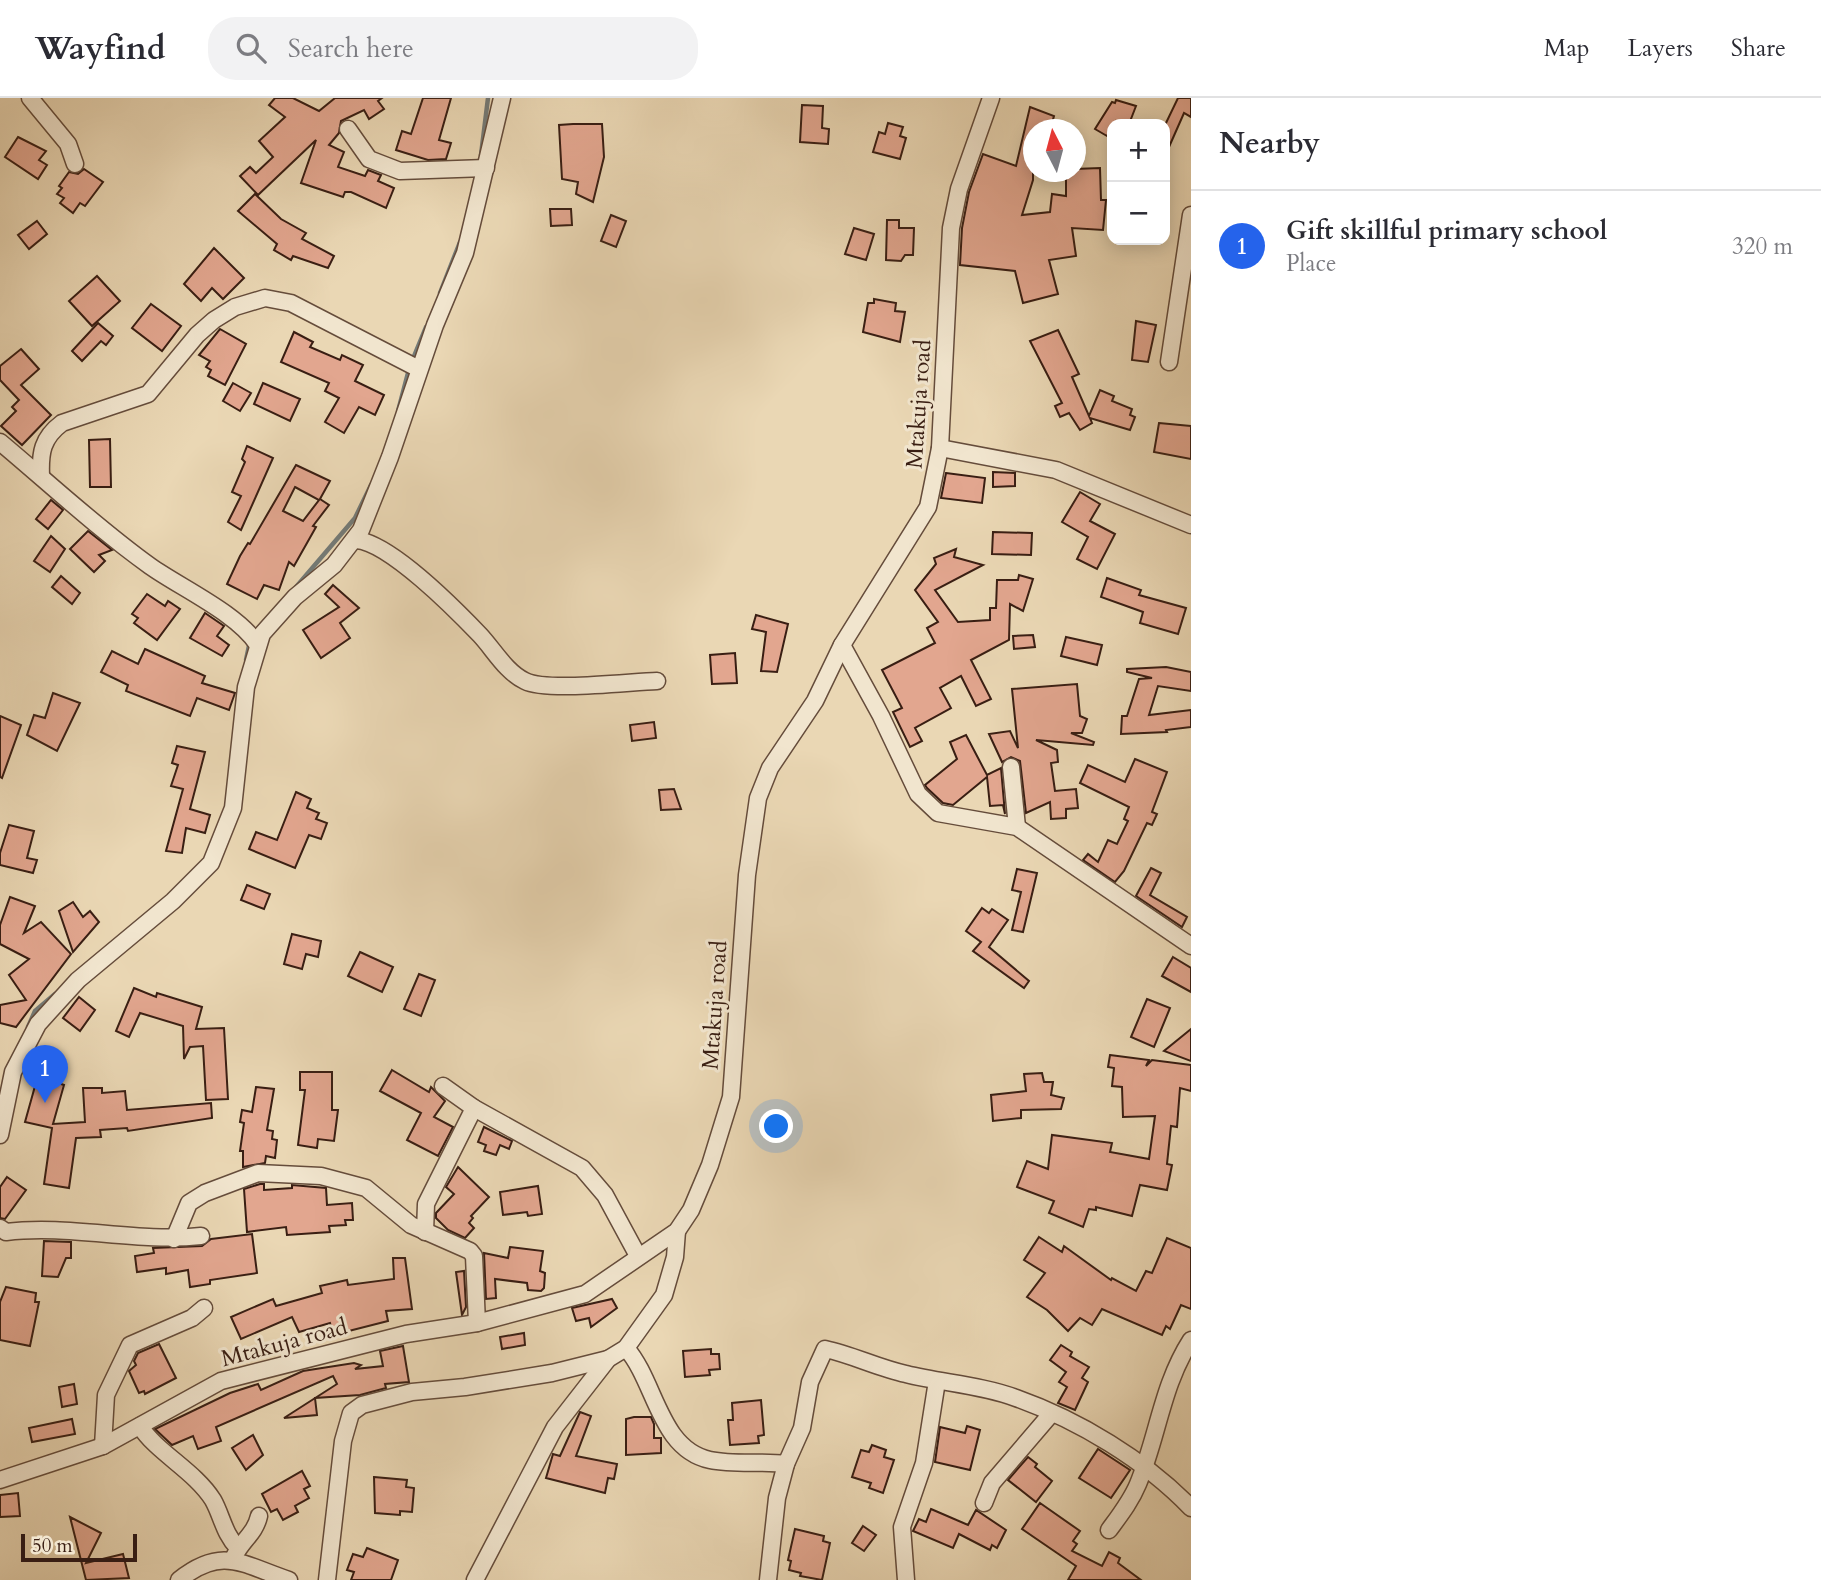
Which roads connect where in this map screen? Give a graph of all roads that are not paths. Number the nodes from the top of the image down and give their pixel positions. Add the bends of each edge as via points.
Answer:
1 (30, 98) edge
2 (502, 98) edge
3 (991, 98) edge
4 (348, 129) dead end
5 (75, 164) dead end
6 (486, 168) junction
7 (1191, 215) edge
8 (1169, 362) dead end
9 (419, 369) junction
10 (0, 442) edge
11 (940, 448) junction
12 (41, 476) junction
13 (1191, 525) edge
14 (356, 540) junction
15 (258, 645) junction
16 (842, 645) junction
17 (657, 681) dead end
18 (1011, 767) dead end
19 (1017, 827) junction
20 (1191, 946) edge
21 (443, 1086) dead end
22 (474, 1108) junction
23 (0, 1135) edge
24 (0, 1228) edge
25 (677, 1231) junction
26 (425, 1232) junction
27 (201, 1236) dead end
28 (174, 1239) junction
29 (638, 1256) junction
30 (204, 1308) dead end
31 (477, 1323) junction
32 (1191, 1340) edge
33 (626, 1348) junction
34 (608, 1359) junction
35 (937, 1381) junction
36 (1051, 1414) junction
37 (140, 1426) junction
38 (103, 1446) junction
39 (786, 1464) junction
40 (1144, 1466) junction
41 (0, 1480) edge
42 (984, 1503) dead end
43 (1191, 1508) edge
44 (259, 1516) dead end
45 (1109, 1530) dead end
46 (235, 1553) junction
47 (179, 1580) edge
48 (289, 1580) edge
49 (327, 1580) edge
50 (475, 1580) edge
51 (768, 1580) edge
52 (906, 1580) edge

1 - 5 street via 68,144
2 - 6 street
3 - 11 street, Mtakuja road via 959,189 951,228
4 - 6 street via 369,159 400,171
6 - 9 street via 465,253
7 - 8 street
9 - 12 street via 291,303 265,298 251,301 226,312 197,335 148,394 62,423 51,431 41,452
9 - 14 street
10 - 12 street
11 - 13 street, Mtakuja road via 1056,470
11 - 16 street, Mtakuja road via 928,507
12 - 15 street via 148,565 251,635
14 - 15 street via 275,617
14 - 17 street via 376,544 404,565 523,680 547,686
15 - 23 street via 246,687 233,808 211,863 78,980 38,1024 13,1072
16 - 19 street via 918,794 938,813
16 - 25 street, Mtakuja road via 815,701 770,768 758,798 747,875 730,1097 710,1165
18 - 19 street
19 - 20 street
21 - 22 street
22 - 26 street via 426,1204
22 - 29 street via 582,1168 605,1195
24 - 28 street via 6,1232 40,1228
25 - 29 street, Mtakuja road
25 - 33 street via 664,1295
26 - 28 street via 366,1188 321,1176 258,1173 189,1203
26 - 31 street via 474,1256
27 - 28 street
29 - 31 street, Mtakuja road via 585,1294
30 - 38 street via 192,1318 130,1345 106,1395
31 - 37 street, Mtakuja road via 406,1334 221,1381
32 - 40 street via 1170,1381
33 - 34 street
33 - 39 street via 639,1363 681,1447 710,1460
34 - 49 street via 540,1375 412,1392 362,1405 351,1413 343,1441
34 - 50 street via 555,1427
35 - 36 street via 1014,1397
35 - 39 street via 825,1349 810,1382 802,1428
35 - 52 street via 924,1463 902,1527
36 - 40 street
36 - 42 street via 992,1483
37 - 38 street, Mtakuja road
37 - 46 street via 204,1489
38 - 41 street, Mtakuja road
39 - 51 street via 776,1498
40 - 43 street
40 - 45 street via 1127,1505
44 - 46 street via 256,1528
46 - 47 street via 206,1562
46 - 48 street

